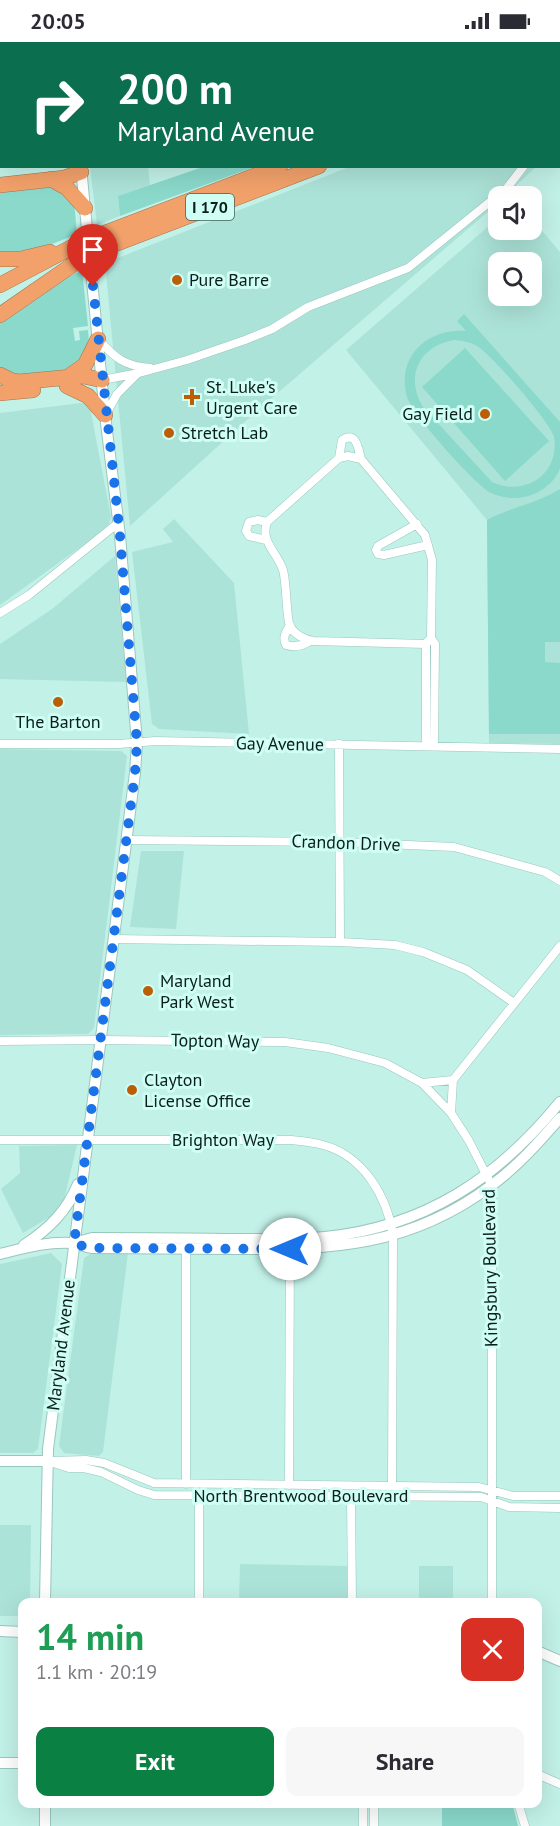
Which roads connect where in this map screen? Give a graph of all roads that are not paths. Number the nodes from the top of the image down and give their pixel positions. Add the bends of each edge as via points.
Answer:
1 (275, 168) edge
2 (313, 168) edge
3 (522, 168) edge
4 (81, 169) edge
5 (50, 172) edge
6 (0, 176) edge
7 (0, 185) edge
8 (85, 208) junction
9 (101, 242) junction
10 (77, 253) junction
11 (0, 259) edge
12 (0, 285) edge
13 (0, 302) edge
14 (0, 315) edge
15 (98, 339) junction
16 (155, 369) junction
17 (139, 373) junction
18 (0, 375) edge
19 (102, 380) junction
20 (68, 382) junction
21 (0, 393) edge
22 (105, 415) junction
23 (339, 458) junction
24 (361, 459) junction
25 (267, 522) junction
26 (118, 523) junction
27 (417, 524) junction
28 (266, 540) junction
29 (428, 545) junction
30 (0, 614) edge
31 (290, 626) junction
32 (310, 641) junction
33 (429, 641) junction
34 (136, 738) junction
35 (0, 744) edge
36 (339, 744) junction
37 (430, 746) junction
38 (560, 749) edge
39 (126, 840) junction
40 (339, 842) junction
41 (560, 881) edge
42 (113, 939) junction
43 (340, 942) junction
44 (560, 946) edge
45 (514, 1003) junction
46 (101, 1040) junction
47 (0, 1041) edge
48 (453, 1080) junction
49 (422, 1083) junction
50 (559, 1108) edge
51 (451, 1113) junction
52 (0, 1140) edge
53 (87, 1140) junction
54 (83, 1169) junction
55 (489, 1180) junction
56 (391, 1223) junction
57 (393, 1236) junction
58 (74, 1244) junction
59 (185, 1244) junction
60 (290, 1244) junction
61 (17, 1250) junction
62 (0, 1254) edge
63 (0, 1461) edge
64 (47, 1461) junction
65 (186, 1484) junction
66 (289, 1485) junction
67 (392, 1485) junction
68 (493, 1490) junction
69 (200, 1496) junction
70 (351, 1496) junction
71 (560, 1496) edge
72 (492, 1500) junction
73 (560, 1508) edge
74 (45, 1598) edge
75 (199, 1598) edge
76 (352, 1598) edge
77 (492, 1598) edge
78 (0, 1632) edge
79 (18, 1632) edge
80 (542, 1653) edge
81 (560, 1661) edge
82 (0, 1763) edge
83 (18, 1763) edge
84 (542, 1776) edge
85 (560, 1784) edge
86 (45, 1808) edge
87 (363, 1808) edge
88 (374, 1808) edge
89 (520, 1808) edge
90 (45, 1826) edge
91 (363, 1826) edge
92 (374, 1826) edge
93 (525, 1826) edge

1 - 9 highway, I 170
2 - 9 highway, I 170
3 - 16 street via 507,188 408,268 308,307 264,333
4 - 5 highway via 64,178
4 - 8 main road, Maryland Avenue
5 - 6 highway
5 - 7 highway
5 - 8 highway
8 - 15 main road, Maryland Avenue
9 - 10 highway, I 170, bridge
10 - 11 highway
10 - 12 highway, I 170
10 - 13 highway, I 170
10 - 14 highway
15 - 16 street via 123,362
15 - 19 main road, Maryland Avenue
15 - 20 highway via 85,364
16 - 17 street
17 - 19 street
17 - 22 street via 117,394
18 - 20 highway via 18,382
19 - 20 highway via 83,376
19 - 22 main road, Maryland Avenue
20 - 21 highway
20 - 22 highway
22 - 26 main road, Maryland Avenue
23 - 24 street
23 - 24 street via 342,440 351,437 356,440
23 - 25 street
24 - 27 street
25 - 28 street
25 - 28 street via 249,522 246,531 249,536
26 - 30 street
26 - 34 main road, Maryland Avenue
27 - 29 street
27 - 29 street via 378,546 378,554
28 - 31 street via 285,577
29 - 33 street via 432,560
31 - 32 street
31 - 32 street via 285,634 286,645 300,646
32 - 33 street
33 - 37 street via 435,644 430,661
34 - 35 street, Gay Avenue
34 - 36 street, Gay Avenue
34 - 39 main road, Maryland Avenue
36 - 37 street, Gay Avenue
36 - 40 street
37 - 38 street, Gay Avenue
39 - 40 street, Crandon Drive
39 - 42 main road, Maryland Avenue
40 - 41 street, Crandon Drive via 454,847 544,872
40 - 43 street
42 - 43 street
42 - 46 main road, Maryland Avenue
43 - 45 street via 395,945 423,952 467,970
44 - 45 street
45 - 48 street
46 - 47 street, Topton Way
46 - 49 street, Topton Way via 285,1042 385,1063
46 - 53 main road, Maryland Avenue
48 - 49 street
48 - 51 street
49 - 51 street, Topton Way
50 - 55 main road via 532,1150
51 - 55 street, Kingsbury Boulevard
52 - 53 street, Brighton Way
53 - 54 main road, Maryland Avenue
53 - 56 street, Brighton Way via 291,1140 324,1145 351,1158 372,1180 386,1203
54 - 58 main road, Maryland Avenue
54 - 61 main road via 71,1200 58,1218
55 - 56 main road
55 - 57 main road via 449,1212
55 - 68 street, Kingsbury Boulevard
56 - 57 street, Brighton Way
56 - 60 main road
57 - 60 main road via 345,1246
57 - 67 street, Brighton Way
58 - 59 main road via 92,1248
58 - 61 main road
58 - 64 main road, Maryland Avenue
59 - 60 main road
59 - 65 street
60 - 66 street
61 - 62 main road
63 - 64 main road, North Brentwood Boulevard
64 - 65 street, North Brentwood Boulevard via 86,1460 150,1482
64 - 69 street, North Brentwood Boulevard via 101,1472 150,1494
64 - 74 main road, Maryland Avenue
65 - 66 street, North Brentwood Boulevard
66 - 67 street, North Brentwood Boulevard
67 - 68 street, North Brentwood Boulevard via 479,1486
68 - 71 street, North Brentwood Boulevard via 513,1496
68 - 72 street, Kingsbury Boulevard
69 - 70 street, North Brentwood Boulevard
69 - 75 street
70 - 72 street, North Brentwood Boulevard
70 - 76 street
72 - 73 street, North Brentwood Boulevard via 509,1507
72 - 77 street, Kingsbury Boulevard
78 - 79 main road
80 - 81 main road
82 - 83 main road
84 - 85 street
86 - 90 main road
87 - 91 street
88 - 92 street
89 - 93 street

